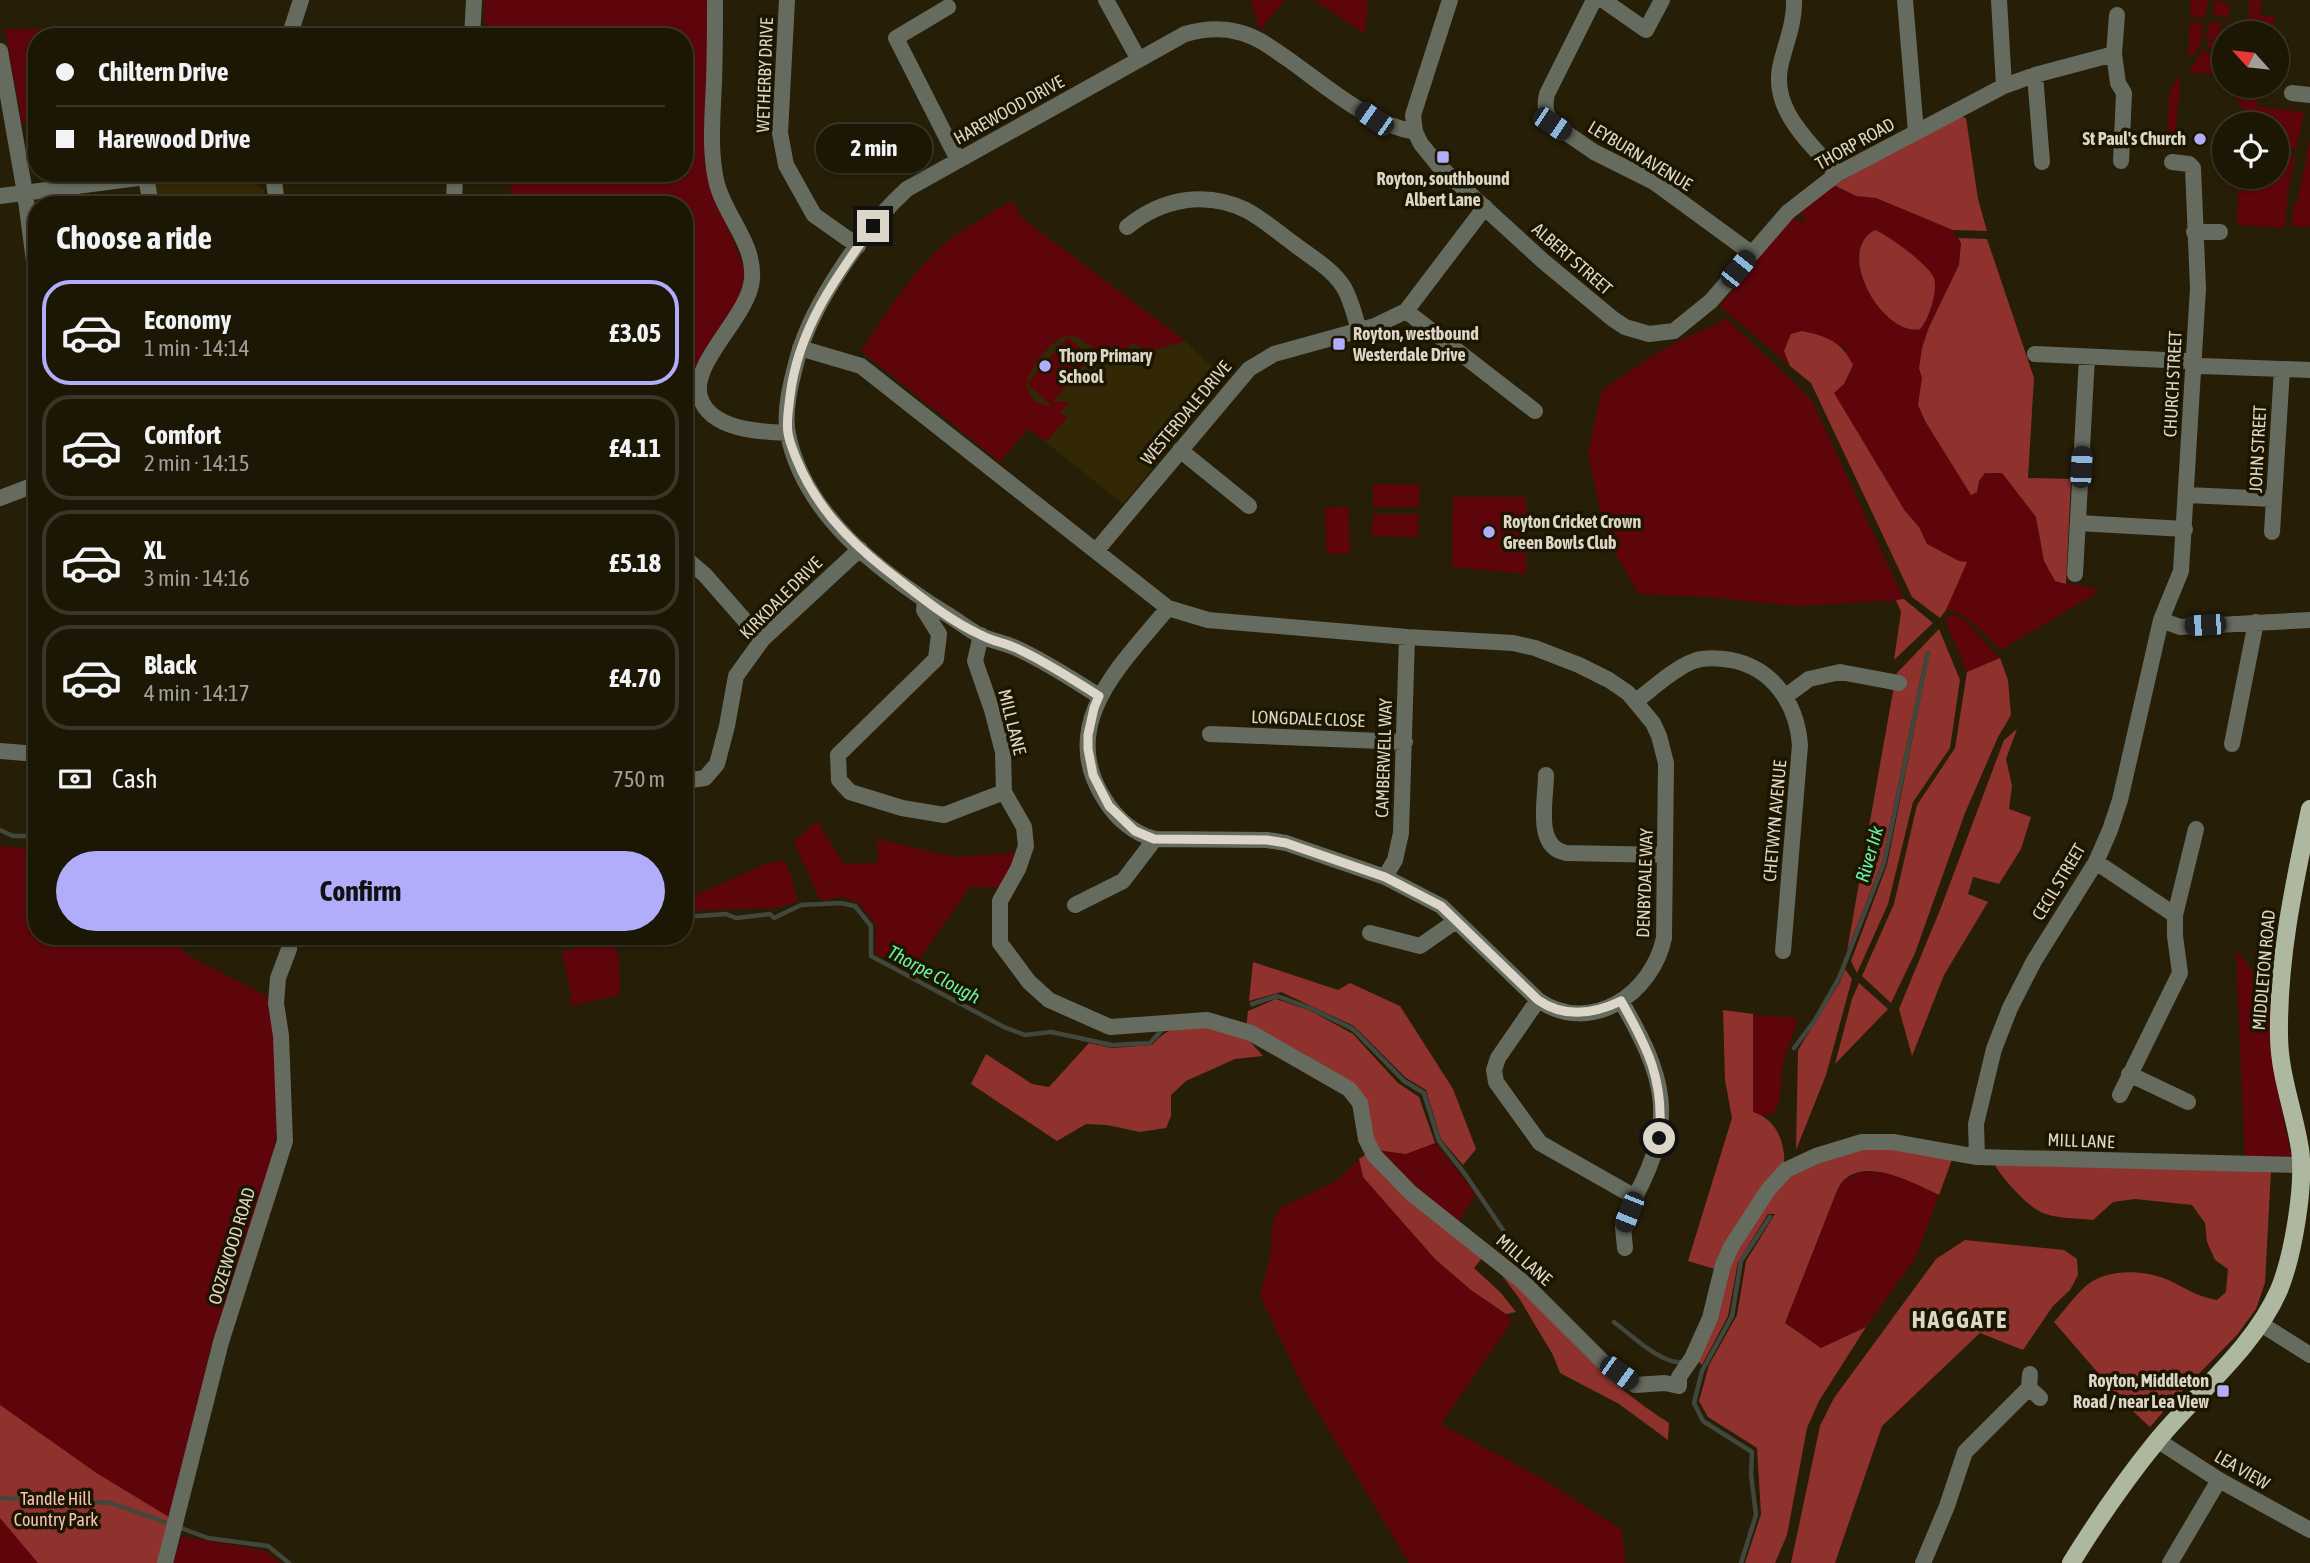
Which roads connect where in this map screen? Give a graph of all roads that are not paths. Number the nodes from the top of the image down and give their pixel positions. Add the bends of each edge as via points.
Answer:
1 (302, 0) edge
2 (474, 0) edge
3 (715, 0) edge
4 (787, 0) edge
5 (1106, 0) edge
6 (1450, 0) edge
7 (1594, 0) edge
8 (1603, 0) edge
9 (1661, 0) edge
10 (1794, 0) edge
11 (1905, 0) edge
12 (1999, 0) edge
13 (947, 7) dead end
14 (2117, 15) dead end
15 (292, 28) edge
16 (472, 28) edge
17 (0, 51) edge
18 (2114, 54) junction
19 (1139, 60) junction
20 (2035, 75) junction
21 (2004, 86) junction
22 (2292, 93) dead end
23 (2310, 95) edge
24 (1415, 132) junction
25 (1916, 132) junction
26 (958, 160) junction
27 (2121, 161) dead end
28 (2042, 162) dead end
29 (2172, 162) dead end
30 (1837, 174) junction
31 (108, 182) edge
32 (25, 193) junction
33 (0, 196) edge
34 (1485, 207) junction
35 (28, 216) edge
36 (1127, 228) dead end
37 (2194, 232) junction
38 (2220, 232) dead end
39 (858, 246) junction
40 (1751, 253) junction
41 (1406, 311) junction
42 (1359, 331) junction
43 (1659, 334) joint
44 (800, 348) junction
45 (2035, 354) dead end
46 (2087, 357) junction
47 (2194, 364) junction
48 (2282, 369) junction
49 (2310, 370) edge
50 (1535, 411) dead end
51 (788, 433) junction
52 (1180, 450) junction
53 (28, 487) edge
54 (2187, 495) junction
55 (0, 498) edge
56 (2274, 499) junction
57 (1249, 506) dead end
58 (2078, 523) junction
59 (2185, 529) junction
60 (2272, 532) dead end
61 (860, 549) junction
62 (1096, 551) junction
63 (693, 565) edge
64 (2075, 574) dead end
65 (925, 600) junction
66 (1168, 608) junction
67 (2161, 620) junction
68 (2310, 620) edge
69 (2256, 622) junction
70 (981, 635) junction
71 (1407, 637) junction
72 (762, 640) junction
73 (1899, 683) dead end
74 (1099, 696) junction
75 (1786, 696) junction
76 (1636, 701) junction
77 (1210, 734) dead end
78 (1405, 741) junction
79 (2231, 744) dead end
80 (0, 751) edge
81 (28, 753) edge
82 (1546, 775) dead end
83 (693, 780) edge
84 (1004, 792) junction
85 (2310, 809) edge
86 (2196, 829) dead end
87 (1154, 839) junction
88 (1665, 855) junction
89 (2096, 862) junction
90 (2303, 873) edge
91 (1385, 877) junction
92 (1075, 905) dead end
93 (2175, 915) junction
94 (1457, 921) junction
95 (1370, 933) dead end
96 (289, 945) edge
97 (1783, 951) dead end
98 (1538, 1000) junction
99 (1621, 1001) junction
100 (2129, 1074) junction
101 (2120, 1095) dead end
102 (2188, 1102) dead end
103 (1977, 1157) junction
104 (2304, 1170) edge
105 (1635, 1197) junction
106 (1625, 1248) dead end
107 (2261, 1324) junction
108 (2310, 1355) edge
109 (2033, 1387) dead end
110 (2157, 1440) junction
111 (2219, 1480) junction
112 (2310, 1530) edge
113 (165, 1563) edge
114 (1923, 1563) edge
115 (2071, 1563) edge
116 (2169, 1563) edge

1 - 15 street
2 - 16 street
3 - 51 street via 711,145 716,183 748,251 753,274 748,298 704,369 699,391 712,416 757,432
4 - 39 street, WETHERBY DRIVE via 780,133 786,164 814,215
5 - 19 street
6 - 24 street via 1413,115
7 - 40 street, LEYBURN AVENUE via 1546,93 1545,107 1552,124 1594,152 1654,182
8 - 9 street via 1646,30
10 - 30 street via 1779,72 1779,96 1789,116
11 - 25 street
12 - 21 street
13 - 26 street via 896,38
14 - 18 street
17 - 32 street
18 - 20 street, THORP ROAD
18 - 27 street via 2124,93
19 - 24 street, HAREWOOD DRIVE via 1185,34 1218,29 1239,32 1268,46 1374,119
19 - 26 street, HAREWOOD DRIVE
20 - 21 street, THORP ROAD
20 - 28 street
21 - 25 street, THORP ROAD
22 - 23 street
24 - 34 street, ALBERT STREET via 1429,155
25 - 30 street, THORP ROAD
26 - 39 street, HAREWOOD DRIVE via 907,189
29 - 37 street, CHURCH STREET via 2193,168
30 - 40 street, THORP ROAD via 1788,212
31 - 32 street
32 - 33 street
32 - 35 street
34 - 41 street, WESTERDALE DRIVE
34 - 43 street, ALBERT STREET via 1614,319 1637,332
36 - 42 street via 1150,211 1177,201 1205,199 1241,208 1335,276 1348,295
37 - 38 street
37 - 47 street, CHURCH STREET via 2198,288
39 - 44 street, HAREWOOD DRIVE via 821,300
40 - 43 street, THORP ROAD via 1712,301 1674,331
41 - 42 street, WESTERDALE DRIVE
41 - 50 street
42 - 52 street, WESTERDALE DRIVE via 1256,363
44 - 51 street, HAREWOOD DRIVE
44 - 62 street via 861,366
45 - 46 street
46 - 47 street
46 - 58 street
47 - 48 street
47 - 54 street, CHURCH STREET
48 - 49 street
48 - 56 street, JOHN STREET
51 - 61 street, HAREWOOD DRIVE via 817,499
52 - 57 street
52 - 62 street, WESTERDALE DRIVE
53 - 55 street
54 - 56 street
54 - 59 street, CHURCH STREET
56 - 60 street, JOHN STREET
58 - 59 street
58 - 64 street
59 - 67 street, CHURCH STREET via 2181,571
61 - 65 street, HAREWOOD DRIVE
61 - 72 street, KIRKDALE DRIVE
62 - 66 street
63 - 72 street
65 - 70 street, HAREWOOD DRIVE
65 - 84 street via 924,610 939,634 936,659 838,755 839,780 850,792 944,815
66 - 71 street, DENBYDALE WAY via 1208,620
66 - 74 street
67 - 69 street via 2180,626
67 - 89 street, CECIL STREET via 2120,800
68 - 69 street
69 - 79 street
70 - 74 street, HAREWOOD DRIVE via 1045,662
70 - 84 street, MILL LANE via 975,661 1003,752
71 - 76 street, DENBYDALE WAY via 1535,648 1609,680
71 - 78 street, CAMBERWELL WAY
72 - 83 street, KIRKDALE DRIVE via 736,676 717,764 705,778
73 - 75 street via 1840,672 1809,680
74 - 87 street via 1088,735 1093,775 1117,815 1135,831
75 - 76 street, CHETWYN AVENUE via 1757,670 1712,658 1687,664
75 - 97 street, CHETWYN AVENUE via 1797,719 1800,745
76 - 88 street, DENBYDALE WAY via 1659,736 1666,763
77 - 78 street, LONGDALE CLOSE
78 - 91 street, CAMBERWELL WAY via 1401,833 1395,860
80 - 81 street
82 - 88 street via 1545,834 1553,848 1566,853
84 - 103 street, MILL LANE via 1024,827 1026,846 1000,901 1000,943 1029,982 1049,1000 1110,1027 1207,1020 1251,1032 1349,1089 1360,1103 1368,1145 1384,1166 1446,1223 1508,1269 1602,1362 1635,1385 1679,1386 1679,1377 1710,1318 1731,1247 1786,1170 1863,1142 1893,1142
85 - 90 main road, MIDDLETON ROAD
86 - 93 street
87 - 91 street, DENBYDALE WAY via 1286,843
87 - 92 street via 1124,881
88 - 99 street, DENBYDALE WAY via 1661,951 1650,975
89 - 93 street
89 - 103 street, CECIL STREET via 2010,1008 1994,1049 1976,1124
90 - 104 main road, MIDDLETON ROAD via 2286,936 2279,1038
91 - 94 street, DENBYDALE WAY via 1441,906
93 - 100 street via 2180,973
94 - 95 street via 1420,946
94 - 98 street, DENBYDALE WAY
96 - 113 street, OOZEWOOD ROAD via 278,978 276,1003 285,1141 221,1342
98 - 99 street, DENBYDALE WAY via 1573,1012 1598,1010
98 - 105 street via 1498,1058 1496,1082 1540,1143
99 - 105 street via 1652,1060 1661,1105 1656,1154
100 - 101 street
100 - 102 street
103 - 104 street, MILL LANE
104 - 107 main road, MIDDLETON ROAD via 2280,1287
105 - 106 street via 1623,1227
107 - 108 street
107 - 110 main road, MIDDLETON ROAD
109 - 114 street via 1965,1452
110 - 111 street, LEA VIEW
110 - 115 main road, MIDDLETON ROAD
111 - 112 street, LEA VIEW
111 - 116 street

